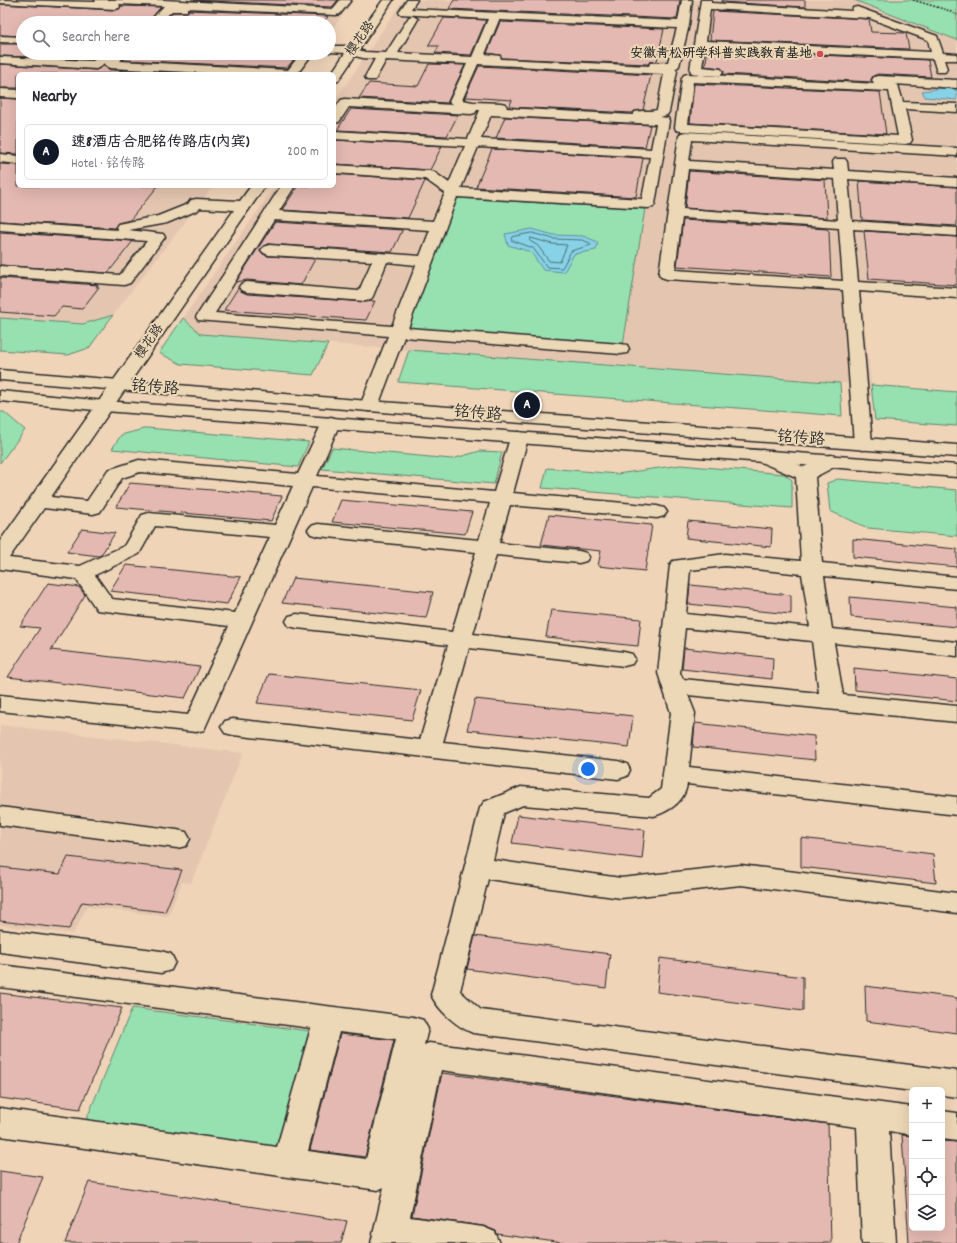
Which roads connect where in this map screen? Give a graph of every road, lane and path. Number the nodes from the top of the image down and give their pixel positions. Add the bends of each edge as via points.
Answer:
1 (0, 0) edge
2 (82, 0) edge
3 (87, 0) edge
4 (100, 0) edge
5 (346, 0) edge
6 (388, 0) edge
7 (412, 0) edge
8 (687, 0) edge
9 (913, 0) edge
10 (837, 2) dead end
11 (220, 3) edge
12 (706, 3) edge
13 (870, 15) junction
14 (957, 15) edge
15 (148, 16) edge
16 (160, 16) edge
17 (335, 16) edge
18 (495, 16) junction
19 (413, 19) dead end
20 (683, 25) junction
21 (0, 39) edge
22 (16, 40) edge
23 (700, 44) junction
24 (336, 50) edge
25 (355, 52) junction
26 (387, 54) junction
27 (938, 56) junction
28 (957, 57) edge
29 (476, 59) junction
30 (0, 60) edge
31 (101, 60) edge
32 (114, 60) edge
33 (200, 60) edge
34 (302, 60) edge
35 (193, 68) junction
36 (258, 72) edge
37 (293, 72) edge
38 (336, 76) edge
39 (370, 77) dead end
40 (945, 84) junction
41 (957, 84) edge
42 (0, 93) edge
43 (16, 94) edge
44 (898, 105) junction
45 (957, 108) edge
46 (486, 111) junction
47 (336, 116) edge
48 (336, 135) edge
49 (473, 143) junction
50 (839, 145) junction
51 (957, 152) edge
52 (657, 153) junction
53 (0, 158) edge
54 (16, 160) edge
55 (682, 166) junction
56 (336, 169) edge
57 (842, 176) junction
58 (957, 182) edge
59 (257, 188) edge
60 (287, 188) edge
61 (452, 192) junction
62 (245, 206) junction
63 (676, 213) junction
64 (269, 215) junction
65 (0, 218) edge
66 (846, 224) junction
67 (0, 226) edge
68 (438, 226) junction
69 (957, 232) edge
70 (269, 250) dead end
71 (381, 257) junction
72 (425, 261) junction
73 (0, 270) edge
74 (851, 286) junction
75 (247, 287) dead end
76 (957, 293) edge
77 (397, 332) junction
78 (621, 349) dead end
79 (0, 375) edge
80 (120, 385) junction
81 (0, 396) edge
82 (105, 406) junction
83 (369, 406) junction
84 (331, 423) junction
85 (520, 438) junction
86 (864, 444) junction
87 (957, 451) edge
88 (763, 456) junction
89 (831, 461) junction
90 (957, 471) edge
91 (805, 474) junction
92 (305, 480) junction
93 (502, 497) junction
94 (38, 502) junction
95 (657, 512) dead end
96 (318, 530) dead end
97 (282, 532) junction
98 (487, 548) junction
99 (0, 556) edge
100 (579, 557) dead end
101 (0, 564) edge
102 (812, 568) junction
103 (83, 573) junction
104 (957, 583) edge
105 (675, 620) junction
106 (242, 621) junction
107 (297, 621) dead end
108 (822, 635) junction
109 (461, 640) junction
110 (957, 649) edge
111 (624, 659) dead end
112 (674, 686) junction
113 (832, 702) junction
114 (0, 703) edge
115 (957, 714) edge
116 (233, 727) dead end
117 (429, 749) junction
118 (618, 770) dead end
119 (675, 774) junction
120 (957, 806) edge
121 (0, 816) edge
122 (177, 838) dead end
123 (477, 868) junction
124 (957, 903) edge
125 (0, 941) edge
126 (161, 962) dead end
127 (0, 976) edge
128 (328, 1018) junction
129 (957, 1084) edge
130 (872, 1116) junction
131 (909, 1121) edge
132 (0, 1122) edge
133 (945, 1125) edge
134 (957, 1127) edge
135 (289, 1162) junction
136 (390, 1236) edge
137 (483, 1243) edge
138 (879, 1243) edge

1 - 15 main road via 157,8
2 - 3 main road
4 - 11 main road
5 - 11 main road via 336,12
6 - 25 main road, 樱花路
7 - 18 main road via 404,12
8 - 20 main road
9 - 14 path
10 - 13 main road
12 - 13 main road
12 - 23 main road
13 - 27 main road via 934,38
16 - 17 main road via 169,8
18 - 20 main road
18 - 29 main road
19 - 26 main road
20 - 29 main road via 673,66
21 - 22 main road
23 - 27 main road
23 - 40 main road via 696,70
24 - 25 main road
25 - 26 main road via 363,55
25 - 38 main road, 樱花路
26 - 29 main road
26 - 39 main road
27 - 28 main road
27 - 40 main road
29 - 29 main road via 569,66 671,71 663,112 650,116 473,106 455,102
30 - 31 main road via 96,65
32 - 35 main road via 110,64
33 - 35 main road
34 - 37 main road
35 - 36 main road
40 - 41 main road
42 - 43 main road
44 - 44 main road via 894,88 688,78 681,127 905,140
44 - 45 main road
46 - 47 main road via 345,103
46 - 49 main road
46 - 52 main road via 663,121
48 - 49 main road
49 - 52 main road
49 - 61 main road
50 - 51 main road
50 - 55 main road via 686,136
50 - 57 main road
52 - 61 main road via 648,204
53 - 54 main road
55 - 57 main road
55 - 63 main road
56 - 61 main road via 428,175
57 - 58 main road
57 - 66 main road
59 - 62 main road, 樱花路
60 - 64 main road
61 - 68 main road
62 - 65 main road via 200,197 193,207 162,220 122,227
62 - 80 main road, 樱花路
63 - 66 main road
63 - 74 main road via 667,274
64 - 68 main road
64 - 77 main road via 204,317
66 - 69 main road
66 - 74 main road
67 - 73 main road via 158,237 124,280
68 - 72 main road
70 - 71 main road
71 - 72 main road
71 - 75 main road via 365,296
72 - 77 main road
74 - 76 main road
74 - 86 main road
77 - 78 main road
77 - 83 main road
79 - 80 main road, 铭传路
80 - 82 main road, 樱花路
80 - 83 main road, 铭传路
81 - 82 main road, 铭传路
82 - 84 main road, 铭传路
82 - 94 main road, 樱花路
83 - 86 main road, 铭传路
84 - 85 main road, 铭传路
84 - 92 main road
85 - 88 main road, 铭传路
85 - 93 main road
86 - 87 main road, 铭传路
88 - 89 main road, 铭传路
88 - 91 main road
89 - 90 main road, 铭传路
89 - 91 main road
91 - 102 main road
92 - 93 main road
92 - 94 main road via 140,466 115,474 93,508
92 - 97 main road
93 - 95 main road
93 - 98 main road
94 - 99 main road, 樱花路
96 - 98 main road
97 - 103 main road via 149,519 132,550
97 - 106 main road
98 - 100 main road
98 - 109 main road
101 - 103 main road
102 - 104 main road
102 - 105 main road via 725,560 680,565
102 - 108 main road
103 - 106 main road via 105,605
105 - 108 main road
105 - 112 main road via 669,673
106 - 114 main road via 196,724
107 - 109 main road
108 - 110 main road
108 - 113 main road
109 - 111 main road
109 - 117 main road
112 - 113 main road
112 - 119 main road via 683,713
113 - 115 main road
116 - 117 main road
117 - 118 main road
119 - 120 main road
119 - 123 main road via 673,793 654,807 521,796 493,808
121 - 122 main road
123 - 124 main road via 621,888 742,875
123 - 129 main road via 445,995 472,1021
125 - 126 main road
127 - 128 main road
128 - 135 main road
128 - 135 main road via 412,1029 378,1175
130 - 131 main road
130 - 136 main road via 430,1056
130 - 138 main road
132 - 135 main road
133 - 134 main road
136 - 137 main road

